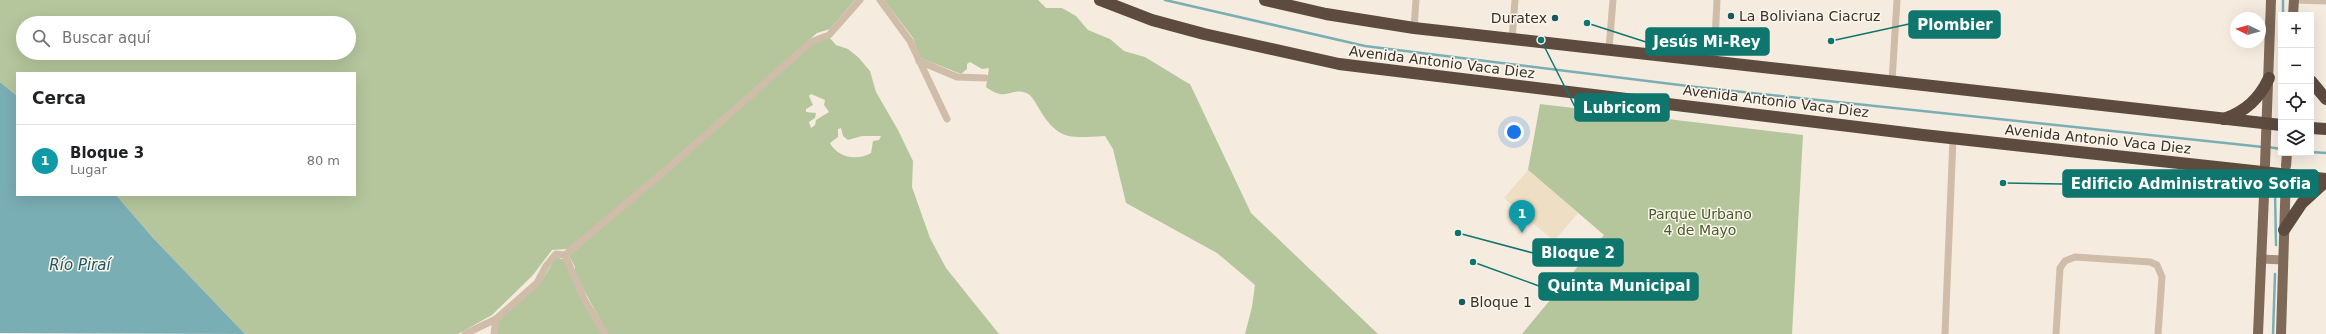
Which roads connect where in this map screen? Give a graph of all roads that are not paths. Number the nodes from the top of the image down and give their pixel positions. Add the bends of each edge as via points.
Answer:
1 (860, 0) edge
2 (880, 0) edge
3 (1265, 0) edge
4 (1416, 0) edge
5 (1515, 0) edge
6 (1613, 0) edge
7 (1717, 0) edge
8 (1897, 0) edge
9 (2271, 0) edge
10 (2294, 0) edge
11 (1104, 1) edge
12 (2326, 1) edge
13 (2293, 12) edge
14 (1414, 28) junction
15 (1512, 39) junction
16 (1609, 49) junction
17 (919, 61) junction
18 (1714, 61) junction
19 (986, 78) dead end
20 (2269, 78) junction
21 (1892, 81) junction
22 (2314, 84) edge
23 (2326, 99) edge
24 (947, 119) dead end
25 (2223, 120) junction
26 (2278, 126) edge
27 (2267, 128) junction
28 (2314, 128) edge
29 (2326, 129) edge
30 (1953, 138) junction
31 (2287, 156) edge
32 (2265, 169) junction
33 (2286, 170) junction
34 (2326, 180) edge
35 (2284, 230) junction
36 (565, 255) junction
37 (2261, 259) junction
38 (2283, 260) junction
39 (496, 318) junction
40 (465, 334) edge
41 (494, 334) edge
42 (605, 334) edge
43 (1945, 334) edge
44 (2056, 334) edge
45 (2158, 334) edge
46 (2258, 334) edge
47 (2281, 334) edge

1 - 36 street via 829,35 811,42
2 - 17 street via 910,41
3 - 14 highway via 1326,14
4 - 14 street
5 - 15 street
6 - 16 street
7 - 18 street
8 - 21 street
9 - 20 main road
10 - 12 street
10 - 13 main road
11 - 30 highway, Avenida Antonio Vaca Diez via 1152,20 1204,34 1339,64 1405,74
14 - 15 highway
15 - 16 highway
16 - 18 highway
17 - 19 street via 957,76
17 - 24 street
18 - 21 highway
20 - 25 highway via 2253,103
20 - 27 main road
21 - 25 highway
22 - 23 highway
25 - 27 highway
26 - 27 highway
27 - 32 main road
28 - 29 highway
30 - 32 highway, Avenida Antonio Vaca Diez
30 - 43 street
31 - 33 main road
32 - 33 highway, Avenida Antonio Vaca Diez
32 - 37 main road
33 - 34 highway, Avenida Antonio Vaca Diez
33 - 35 main road
34 - 35 highway via 2302,203
35 - 38 main road
36 - 39 street via 556,254 537,283
36 - 42 street via 584,299
37 - 38 street
37 - 46 main road
38 - 47 main road
39 - 40 street
39 - 41 street
44 - 45 street via 2060,268 2065,260 2075,257 2150,262 2157,265 2162,277

